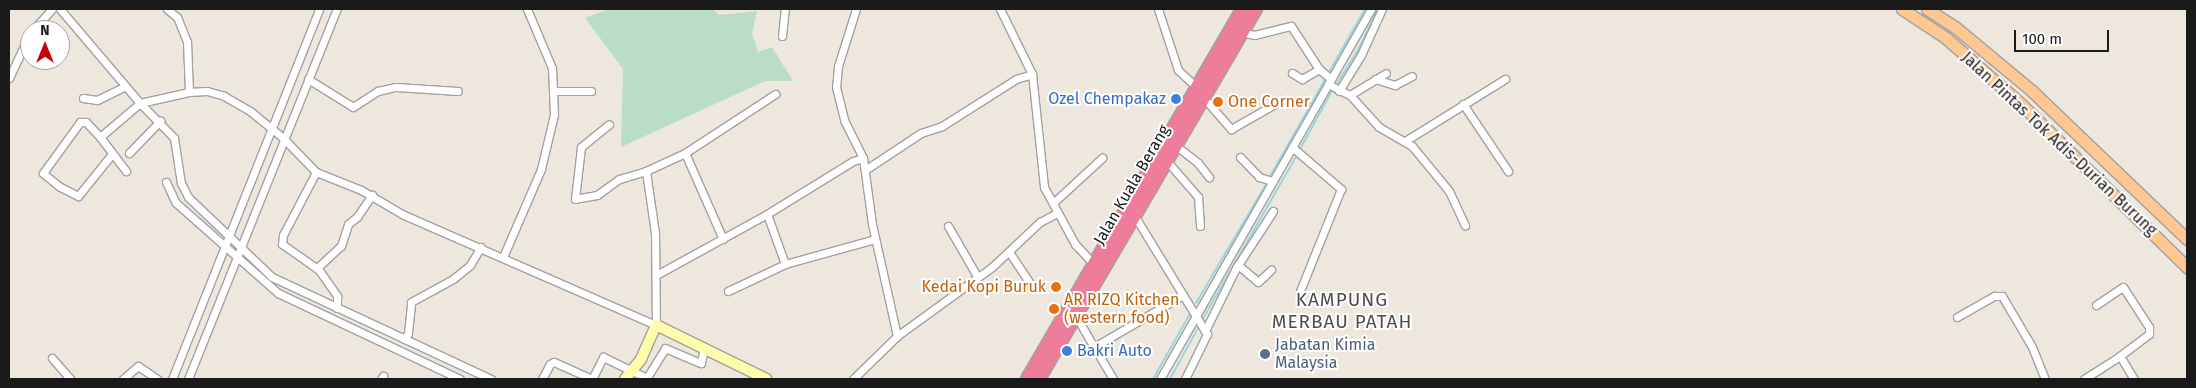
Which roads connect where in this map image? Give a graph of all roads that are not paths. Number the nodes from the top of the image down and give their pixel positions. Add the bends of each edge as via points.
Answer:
1 (52, 9) edge
2 (60, 9) edge
3 (167, 9) edge
4 (319, 9) edge
5 (337, 9) edge
6 (526, 9) edge
7 (784, 9) edge
8 (856, 9) edge
9 (1000, 9) edge
10 (1158, 9) edge
11 (1242, 9) edge
12 (1256, 9) edge
13 (1371, 9) edge
14 (1382, 9) edge
15 (1902, 9) edge
16 (1927, 9) edge
17 (42, 20) edge
18 (1236, 35) junction
19 (782, 36) dead end
20 (20, 54) edge
21 (1292, 73) dead end
22 (1386, 73) dead end
23 (1032, 74) junction
24 (1412, 76) dead end
25 (9, 78) edge
26 (308, 79) junction
27 (1376, 79) junction
28 (1505, 80) dead end
29 (1329, 81) junction
30 (124, 87) junction
31 (458, 91) dead end
32 (553, 91) junction
33 (591, 91) dead end
34 (1199, 91) junction
35 (189, 92) junction
36 (775, 94) dead end
37 (1350, 95) junction
38 (83, 98) dead end
39 (140, 103) junction
40 (1275, 104) dead end
41 (1463, 104) junction
42 (160, 121) junction
43 (609, 124) dead end
44 (272, 129) junction
45 (100, 137) junction
46 (283, 138) junction
47 (1405, 140) junction
48 (1174, 144) junction
49 (1294, 148) junction
50 (130, 153) dead end
51 (685, 153) junction
52 (112, 154) junction
53 (1240, 157) dead end
54 (863, 158) junction
55 (1102, 158) dead end
56 (1166, 159) junction
57 (864, 170) junction
58 (126, 171) dead end
59 (646, 171) junction
60 (1508, 171) dead end
61 (316, 172) junction
62 (1209, 177) dead end
63 (1269, 180) junction
64 (166, 182) dead end
65 (178, 194) junction
66 (372, 195) junction
67 (1053, 203) junction
68 (1273, 211) dead end
69 (1057, 212) junction
70 (767, 214) junction
71 (1134, 214) junction
72 (1465, 224) dead end
73 (948, 226) dead end
74 (1200, 226) dead end
75 (1250, 234) junction
76 (875, 239) junction
77 (2187, 239) edge
78 (723, 240) junction
79 (228, 242) junction
80 (481, 247) junction
81 (239, 251) junction
82 (1009, 252) junction
83 (503, 257) junction
84 (785, 264) junction
85 (1093, 264) junction
86 (1233, 266) junction
87 (2187, 267) edge
88 (317, 268) junction
89 (1271, 270) dead end
90 (658, 274) junction
91 (977, 276) junction
92 (1030, 283) dead end
93 (728, 291) dead end
94 (1300, 291) dead end
95 (1183, 296) junction
96 (2096, 305) dead end
97 (338, 308) junction
98 (344, 313) junction
99 (1075, 316) junction
100 (1198, 316) junction
101 (1957, 317) dead end
102 (340, 323) junction
103 (656, 326) junction
104 (1205, 330) junction
105 (897, 336) junction
106 (404, 339) junction
107 (1094, 347) junction
108 (704, 348) junction
109 (2120, 356) junction
110 (52, 358) dead end
111 (633, 370) junction
112 (446, 376) edge
113 (70, 379) edge
114 (123, 379) edge
115 (157, 379) edge
116 (172, 379) edge
117 (188, 379) edge
118 (460, 379) edge
119 (491, 379) edge
120 (542, 379) edge
121 (625, 379) edge
122 (646, 379) edge
123 (766, 379) edge
124 (853, 379) edge
125 (1027, 379) edge
126 (1040, 379) edge
127 (1114, 379) edge
128 (1160, 379) edge
129 (1184, 379) edge
130 (2045, 379) edge
131 (2084, 379) edge
132 (2134, 379) edge

1 - 17 street
2 - 30 street
3 - 35 street via 177,17 187,42
4 - 44 street
5 - 26 street
6 - 32 street via 548,53
7 - 19 street
8 - 54 street via 838,66 836,87 845,122
9 - 23 street
10 - 34 street via 1178,70
11 - 18 highway, Jalan Kuala Berang
12 - 18 highway, Jalan Kuala Berang
13 - 29 street
14 - 29 street via 1369,40
15 - 87 main road, Jalan Pintas Tok Adis-Durian Burung via 1946,38 2024,106
16 - 77 main road, Jalan Pintas Tok Adis-Durian Burung via 1955,27 2032,91
18 - 29 street via 1254,35 1292,26
18 - 34 highway, Jalan Kuala Berang
20 - 25 street
21 - 29 street via 1302,79
22 - 27 street
23 - 57 street via 1016,79 942,126 921,133
23 - 67 street via 1042,179
24 - 27 street via 1395,85
26 - 31 street via 353,107 378,91 396,87
26 - 46 street
27 - 37 street
28 - 41 street
29 - 37 street
29 - 49 street
30 - 38 street via 97,100
30 - 39 street
32 - 33 street
32 - 83 street via 554,115 546,153
34 - 40 street via 1231,129
34 - 48 highway, Jalan Kuala Berang
34 - 85 highway, Jalan Kuala Berang
35 - 39 street
35 - 44 street via 206,91 224,96
36 - 51 street
37 - 47 street via 1379,127
39 - 42 street
39 - 45 street
41 - 47 street
41 - 60 street
42 - 50 street
42 - 65 street via 174,138
43 - 59 street via 581,147 575,200 597,195 620,179
44 - 46 street
44 - 79 street
45 - 52 street
45 - 52 street via 86,122 80,122 44,168 44,174 78,196
46 - 61 street
46 - 81 street
47 - 72 street via 1442,181
48 - 56 highway, Jalan Kuala Berang
48 - 62 street via 1198,163
49 - 63 street
49 - 94 street via 1338,184 1340,191
51 - 59 street
51 - 78 street
52 - 58 street
53 - 63 street via 1250,170
54 - 57 street
54 - 70 street via 797,192
55 - 67 street
56 - 71 highway, Jalan Kuala Berang
56 - 74 street via 1198,197
57 - 76 street
59 - 90 street
61 - 66 street
61 - 88 street via 282,239 288,250
63 - 75 street
64 - 65 street
65 - 79 street
65 - 79 street
66 - 80 street via 404,215
66 - 88 street via 348,224 341,246
67 - 69 street
68 - 75 street
69 - 82 street via 1040,222
69 - 85 street via 1081,253
70 - 78 street
70 - 84 street
71 - 95 street
71 - 99 highway, Jalan Kuala Berang
73 - 91 street
75 - 86 street
75 - 86 street
76 - 84 street
76 - 105 street
78 - 90 street
79 - 81 street
79 - 81 street
79 - 116 street
80 - 83 street
80 - 106 street via 470,265 453,279 412,302 408,333
81 - 97 street via 279,281
81 - 102 street via 278,293
81 - 117 street
82 - 91 street
82 - 92 street
83 - 103 street
84 - 93 street
85 - 125 highway, Jalan Kuala Berang
86 - 89 street via 1258,282
86 - 100 street
86 - 104 street
88 - 97 street via 337,296
90 - 103 street
91 - 105 street
95 - 100 street
95 - 107 street
96 - 109 street via 2124,287 2149,326 2148,334
97 - 98 street
98 - 102 street
98 - 106 street
99 - 107 street
99 - 126 highway, Jalan Kuala Berang
100 - 104 street
100 - 128 street
101 - 130 street via 1994,296 2002,296 2032,347
102 - 112 street
103 - 108 street
103 - 111 street
104 - 129 street via 1207,338
105 - 124 street
106 - 119 street
107 - 127 street
108 - 122 street via 701,363 665,348
108 - 123 street
109 - 131 street
109 - 132 street
110 - 113 street
111 - 120 street via 603,357 592,379 554,362
111 - 121 street
111 - 122 street
112 - 118 street
114 - 115 street via 140,366

